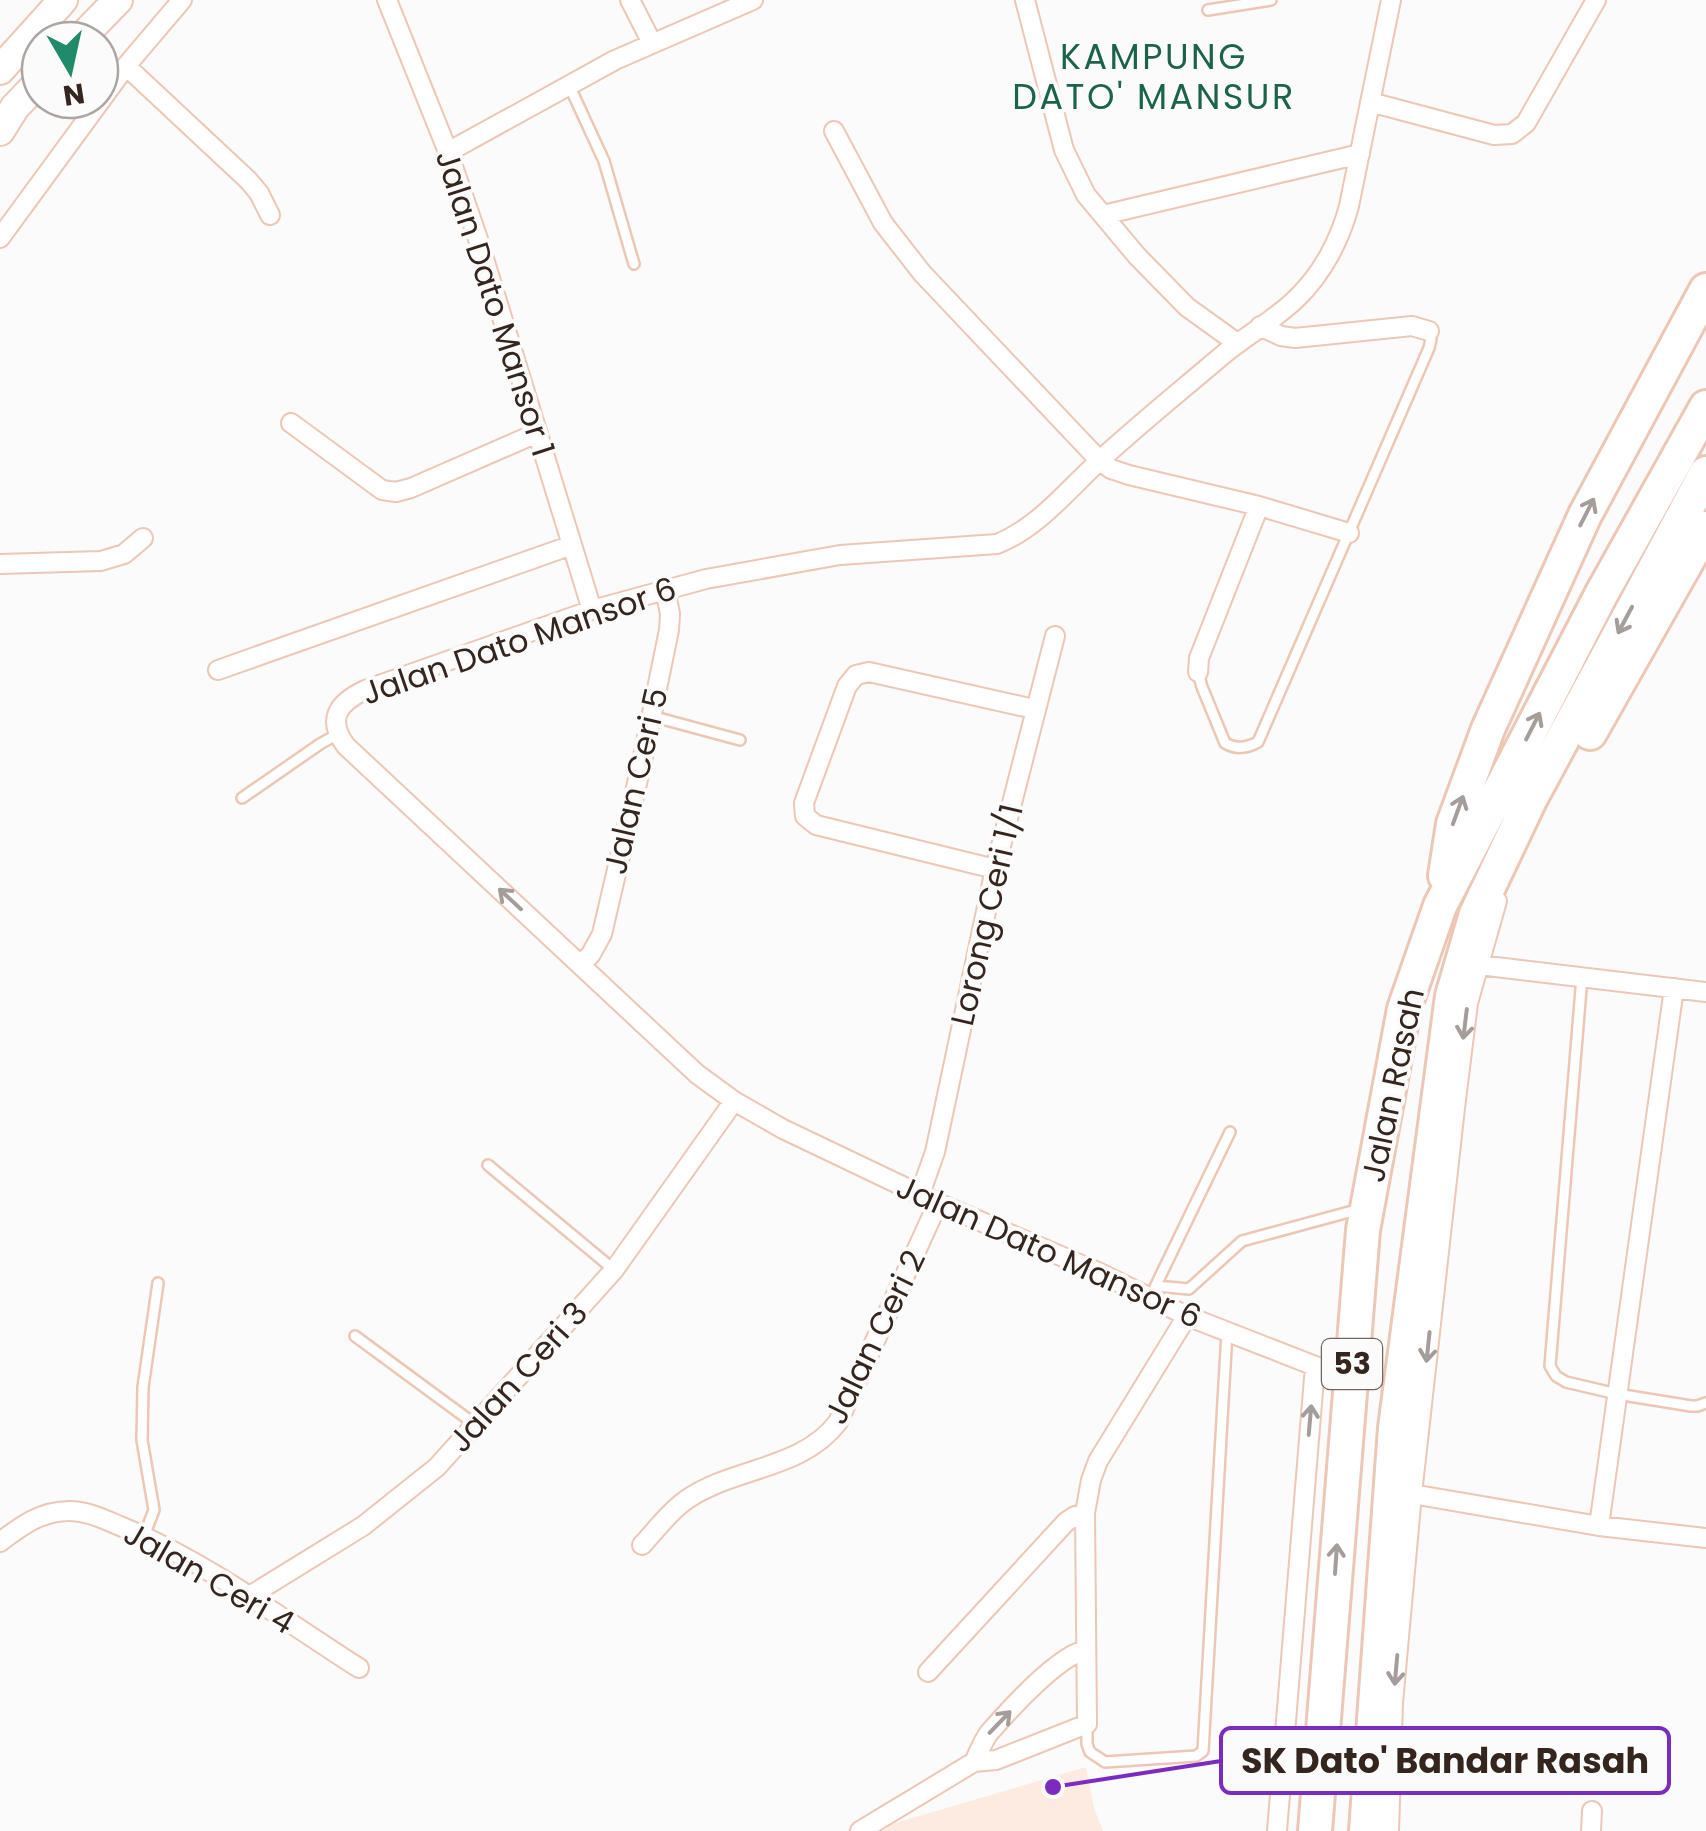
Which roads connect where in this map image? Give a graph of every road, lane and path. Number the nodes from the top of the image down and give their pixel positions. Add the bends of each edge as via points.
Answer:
1 (63, 0) edge
2 (118, 0) edge
3 (182, 0) edge
4 (387, 0) edge
5 (630, 0) edge
6 (754, 0) edge
7 (1025, 0) edge
8 (1271, 0) edge
9 (1390, 0) edge
10 (1596, 0) edge
11 (1208, 10) dead end
12 (98, 20) edge
13 (652, 44) junction
14 (126, 66) junction
15 (0, 70) edge
16 (568, 85) junction
17 (20, 102) edge
18 (1370, 102) junction
19 (0, 130) edge
20 (834, 131) dead end
21 (448, 152) junction
22 (1360, 154) junction
23 (270, 214) dead end
24 (1103, 215) junction
25 (0, 238) edge
26 (634, 264) dead end
27 (1706, 290) edge
28 (1260, 326) junction
29 (1429, 330) joint
30 (1237, 343) junction
31 (1706, 407) edge
32 (291, 423) dead end
33 (537, 433) junction
34 (1100, 461) junction
35 (1706, 473) edge
36 (1259, 506) junction
37 (1706, 528) edge
38 (1349, 533) junction
39 (143, 538) dead end
40 (572, 545) junction
41 (0, 564) edge
42 (665, 590) junction
43 (592, 610) junction
44 (1054, 636) dead end
45 (218, 670) dead end
46 (1198, 672) joint
47 (1034, 709) junction
48 (652, 716) junction
49 (338, 734) junction
50 (740, 740) dead end
51 (242, 798) dead end
52 (996, 869) junction
53 (1498, 896) junction
54 (1440, 906) junction
55 (581, 965) junction
56 (1479, 965) junction
57 (1582, 977) junction
58 (1674, 988) junction
59 (1706, 992) edge
60 (1452, 996) junction
61 (734, 1101) junction
62 (1230, 1132) dead end
63 (488, 1165) dead end
64 (920, 1194) junction
65 (938, 1204) junction
66 (1368, 1206) junction
67 (614, 1270) junction
68 (158, 1283) dead end
69 (1153, 1292) junction
70 (1187, 1316) junction
71 (1227, 1332) junction
72 (356, 1336) dead end
73 (1314, 1366) junction
74 (1351, 1376) junction
75 (1617, 1394) junction
76 (1706, 1403) edge
77 (476, 1425) junction
78 (1412, 1494) junction
79 (1085, 1513) junction
80 (1598, 1526) junction
81 (144, 1536) junction
82 (1706, 1538) edge
83 (0, 1542) edge
84 (642, 1545) dead end
85 (248, 1597) junction
86 (1086, 1650) junction
87 (359, 1668) dead end
88 (928, 1672) dead end
89 (1087, 1724) junction
90 (974, 1762) junction
91 (1592, 1811) dead end
92 (860, 1831) edge
93 (1277, 1831) edge
94 (1315, 1831) edge
95 (1366, 1831) edge
96 (1389, 1831) edge
97 (1590, 1831) edge

1 - 15 main road
2 - 12 main road
3 - 14 street
4 - 21 street, Jalan Dato Mansor 1
5 - 13 street
6 - 13 street
7 - 24 street via 1064,150
8 - 11 lane
9 - 18 street, Jalan Dato Mansor 6
10 - 18 street via 1526,123 1512,134
13 - 16 street
14 - 23 street via 248,180
14 - 25 street
16 - 21 street
16 - 26 lane via 604,161
17 - 19 main road
18 - 22 street, Jalan Dato Mansor 6
20 - 34 street via 902,249
21 - 33 street, Jalan Dato Mansor 1
22 - 24 street
22 - 28 street, Jalan Dato Mansor 6 via 1344,224 1319,272 1296,300
24 - 30 street via 1186,307
54 -> 27 highway via 1453,824 1488,729 1584,515
28 - 29 street via 1295,338 1412,326
28 - 30 street, Jalan Dato Mansor 6
29 - 38 lane via 1430,348
30 - 34 street, Jalan Dato Mansor 6
54 -> 31 highway, Jalan Rasah / 53
32 - 33 street via 382,490 396,492
33 - 40 street, Jalan Dato Mansor 1
34 - 36 street via 1129,475
34 - 42 street, Jalan Dato Mansor 6 via 1031,525 997,544 840,555
35 -> 60 highway, Jalan Rasah / 53 via 1530,800 1476,914
36 - 38 street
36 - 46 street
37 - 53 highway
38 - 46 lane via 1258,742 1244,748 1225,743
39 - 41 street via 101,561
40 - 43 street, Jalan Dato Mansor 1
40 - 45 street
42 - 43 street, Jalan Dato Mansor 6
42 - 48 street, Jalan Ceri 5 via 669,630
43 - 49 street, Jalan Dato Mansor 6 via 353,696 338,714
44 - 47 street, Lorong Ceri 1/1
47 - 52 street, Lorong Ceri 1/1
47 - 52 street via 869,672 856,675 804,803 805,816 816,825
48 - 50 lane
48 - 55 street, Jalan Ceri 5 via 602,934
49 - 51 lane
55 -> 49 street, Jalan Dato Mansor 6
52 - 64 street, Lorong Ceri 1/1 via 935,1152
53 - 56 street
53 - 60 highway
54 - 66 highway, Jalan Rasah / 53 via 1404,1009
55 - 61 street, Jalan Dato Mansor 6
56 - 57 street
56 -> 78 street via 1468,1003
57 - 58 street
57 - 75 lane via 1550,1366 1566,1382
58 - 59 street
58 - 75 street
60 - 95 highway, Jalan Rasah / 53 via 1395,1428
61 - 64 street, Jalan Dato Mansor 6
61 - 67 street, Jalan Ceri 3
62 - 69 lane
63 - 67 lane
64 - 65 street, Jalan Dato Mansor 6
65 - 69 street, Jalan Dato Mansor 6
65 - 84 street, Jalan Ceri 2 via 828,1437 687,1499
66 - 69 lane via 1242,1241 1189,1289
66 - 74 highway, Jalan Rasah / 53
67 - 77 street, Jalan Ceri 3
68 - 81 lane via 143,1387 142,1440 154,1510
69 - 70 street, Jalan Dato Mansor 6
70 - 71 street, Jalan Dato Mansor 6
70 - 79 street via 1098,1461
71 - 73 street, Jalan Dato Mansor 6
71 - 89 lane via 1203,1752 1105,1762 1090,1752
72 - 77 lane
73 - 74 street, Jalan Dato Mansor 6
93 -> 73 street
94 -> 74 highway, Jalan Rasah / 53
75 - 76 lane
75 - 80 street
77 - 85 street, Jalan Ceri 3 via 363,1526
78 - 80 street
78 -> 96 street
79 - 86 street
79 - 88 street via 1066,1522
80 - 82 street
81 - 83 street, Jalan Ceri 4 via 94,1514 63,1511 26,1522
81 - 85 street, Jalan Ceri 4
85 - 87 street, Jalan Ceri 4
86 - 89 street
90 -> 86 street via 986,1736 1049,1672
89 - 90 street via 996,1760
90 - 92 street
91 - 97 street

